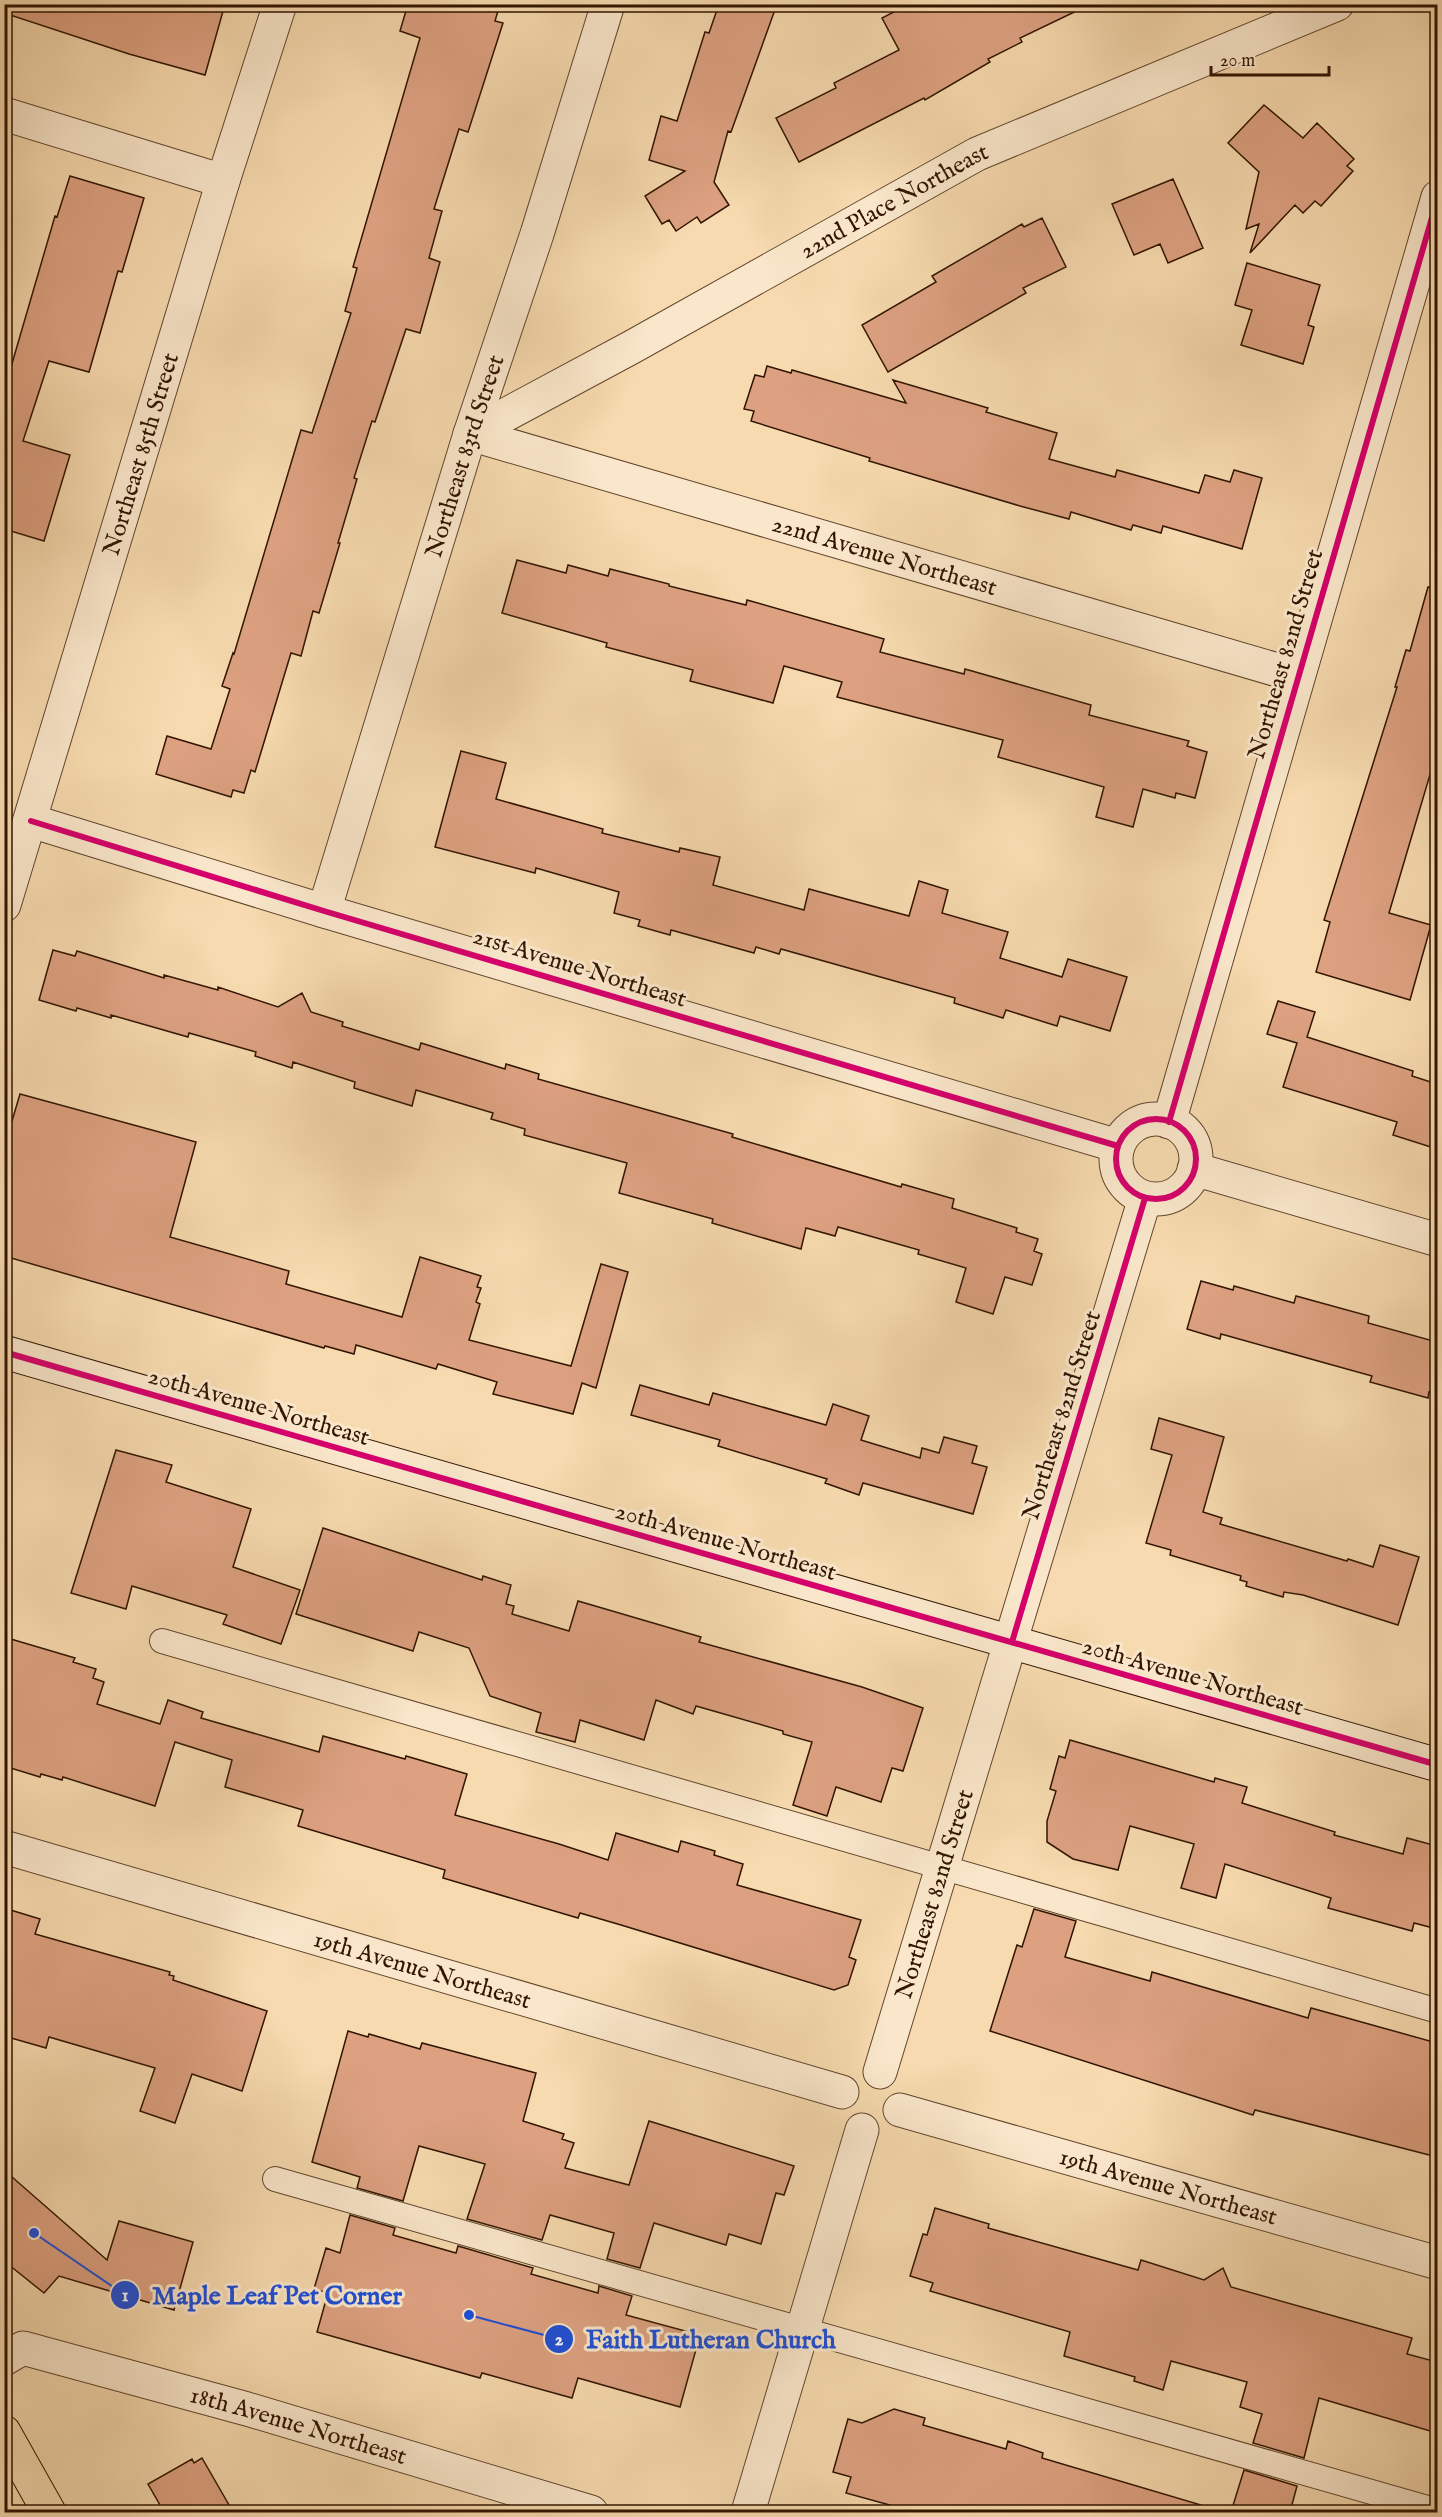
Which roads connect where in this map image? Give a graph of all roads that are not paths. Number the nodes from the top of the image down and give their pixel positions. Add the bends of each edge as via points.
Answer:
1 (280, 4) edge
2 (608, 4) edge
3 (1337, 4) edge
4 (4, 114) edge
5 (223, 181) junction
6 (1437, 197) edge
7 (470, 434) junction
8 (1298, 676) junction
9 (31, 821) junction
10 (4, 904) edge
11 (324, 911) junction
12 (1168, 1122) junction
13 (1118, 1146) junction
14 (1194, 1169) junction
15 (1145, 1198) junction
16 (1437, 1240) edge
17 (4, 1352) edge
18 (162, 1641) dead end
19 (1012, 1642) junction
20 (1437, 1765) edge
21 (4, 1847) edge
22 (943, 1867) junction
23 (1437, 2011) edge
24 (880, 2072) junction
25 (842, 2092) junction
26 (900, 2110) junction
27 (862, 2130) junction
28 (275, 2179) dead end
29 (1437, 2263) edge
30 (803, 2329) junction
31 (4, 2359) edge
32 (4, 2432) edge
33 (1437, 2511) edge
34 (49, 2512) edge
35 (591, 2512) edge
36 (748, 2512) edge

1 - 5 street, Northeast 85th Street
2 - 7 street, Northeast 83rd Street
3 - 7 street, 22nd Place Northeast via 976,154
4 - 5 street
5 - 9 street, Northeast 85th Street
6 - 8 street, Northeast 82nd Street
7 - 8 street, 22nd Avenue Northeast
7 - 11 street, Northeast 83rd Street
8 - 12 street, Northeast 82nd Street
9 - 10 street, Northeast 85th Street
9 - 11 street, 21st Avenue Northeast
11 - 13 street, 21st Avenue Northeast
12 - 13 street via 1145,1121 1133,1127
12 - 14 street via 1183,1130 1191,1142
13 - 15 street via 1116,1163 1120,1176 1132,1191
14 - 15 street via 1191,1178 1173,1196
14 - 16 street
15 - 19 street, Northeast 82nd Street
17 - 19 street, 20th Avenue Northeast
18 - 22 lane
19 - 20 street, 20th Avenue Northeast
19 - 22 street, Northeast 82nd Street
21 - 25 street, 19th Avenue Northeast
22 - 23 lane
22 - 24 street, Northeast 82nd Street
24 - 25 street via 854,2076
24 - 26 street via 899,2087
25 - 27 street via 844,2113
26 - 27 street via 884,2129
26 - 29 street, 19th Avenue Northeast
27 - 30 street
28 - 30 lane
30 - 33 lane
30 - 36 street
31 - 35 street, 18th Avenue Northeast via 23,2348 247,2409
32 - 34 main road

